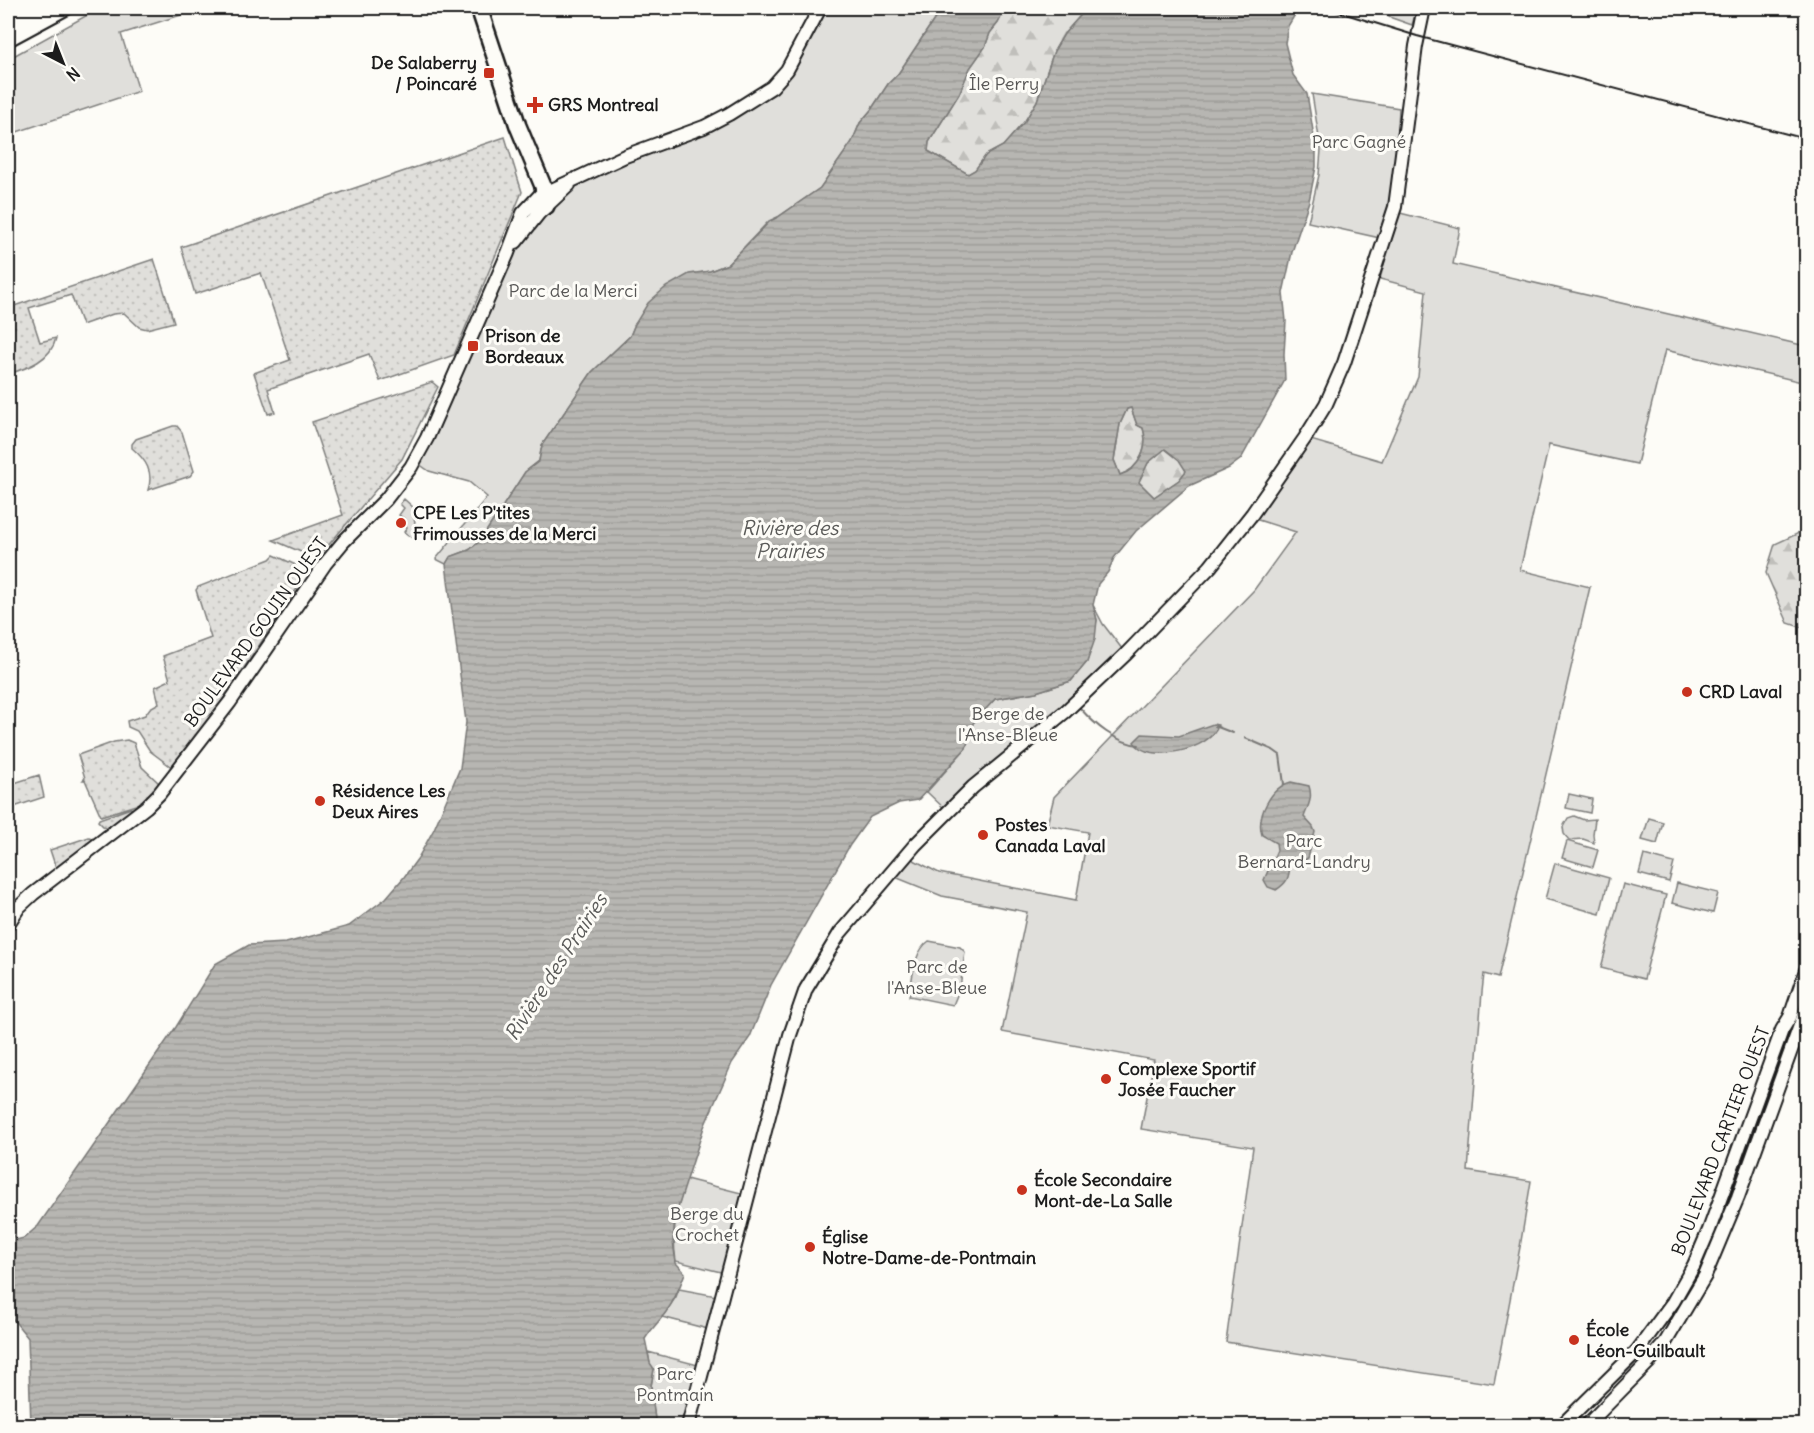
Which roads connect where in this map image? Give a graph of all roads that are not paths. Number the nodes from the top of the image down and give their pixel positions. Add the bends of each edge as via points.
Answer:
1 (479, 8) edge
2 (820, 8) edge
3 (1424, 8) edge
4 (543, 198) junction
5 (8, 924) edge
6 (1806, 970) edge
7 (1806, 1009) edge
8 (688, 1425) edge
9 (1561, 1425) edge
10 (1586, 1425) edge

1 - 4 main road via 518,126 532,186
2 - 4 street, BOULEVARD GOUIN OUEST via 784,74 768,90 710,124 612,161
3 - 8 street via 1395,207 1344,363 1305,438 1210,567 1066,711 973,787 915,845 840,933 806,990 790,1035
4 - 5 street, BOULEVARD GOUIN OUEST via 523,213 424,444 403,479 325,564 230,702 159,794 29,897
6 - 9 street, BOULEVARD CARTIER OUEST via 1694,1265 1637,1351
7 - 10 street, BOULEVARD CARTIER OUEST via 1705,1276 1665,1343

